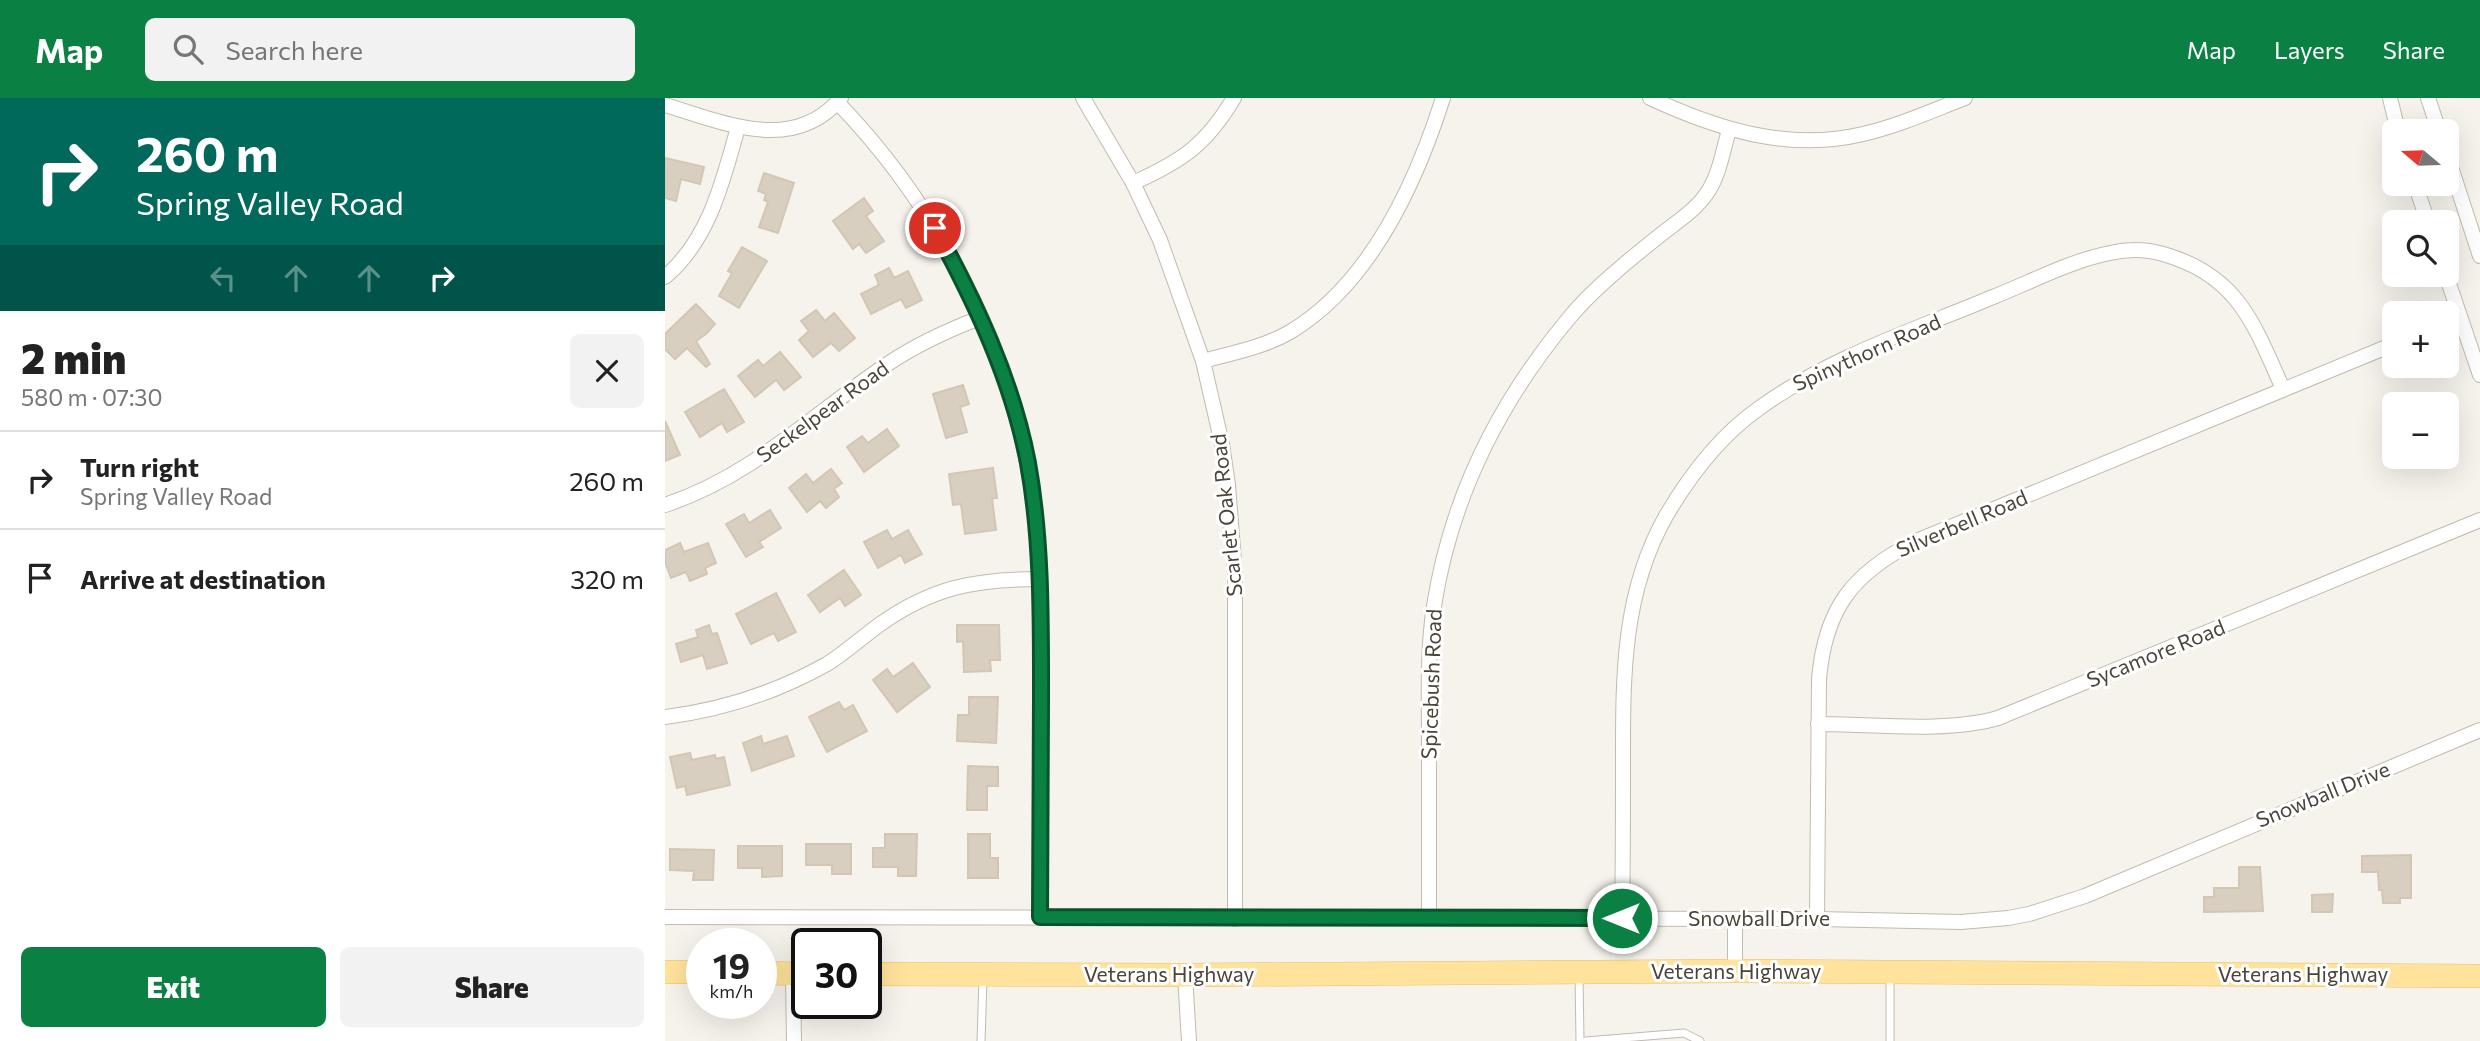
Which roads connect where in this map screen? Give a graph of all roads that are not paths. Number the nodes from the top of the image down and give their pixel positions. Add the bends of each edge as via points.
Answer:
1 (1083, 98) edge
2 (1234, 98) edge
3 (1443, 98) edge
4 (1650, 98) edge
5 (1965, 98) edge
6 (2390, 98) edge
7 (2428, 98) edge
8 (839, 100) edge
9 (665, 105) edge
10 (2395, 119) edge
11 (2435, 119) edge
12 (738, 127) junction
13 (1728, 130) junction
14 (1133, 183) junction
15 (2459, 192) edge
16 (2480, 256) edge
17 (665, 277) edge
18 (2450, 287) edge
19 (980, 318) junction
20 (2461, 318) joint
21 (2382, 349) edge
22 (1203, 361) junction
23 (2480, 375) edge
24 (2283, 389) junction
25 (665, 505) edge
26 (2480, 520) edge
27 (1040, 579) junction
28 (665, 717) edge
29 (1818, 724) junction
30 (2480, 730) edge
31 (665, 917) edge
32 (1040, 917) junction
33 (1429, 918) junction
34 (1622, 918) junction
35 (1235, 919) junction
36 (1817, 919) junction
37 (1735, 920) junction
38 (1735, 971) junction
39 (665, 972) edge
40 (686, 972) edge
41 (1579, 972) junction
42 (882, 974) edge
43 (1889, 974) junction
44 (983, 975) junction
45 (1185, 975) junction
46 (2480, 976) edge
47 (795, 1019) edge
48 (793, 1041) edge
49 (981, 1041) edge
50 (1189, 1041) edge
51 (1580, 1041) edge
52 (1585, 1041) edge
53 (1700, 1041) edge
54 (1890, 1041) edge

1 - 14 street, Scarlet Oak Road
2 - 14 street via 1208,136 1187,155
3 - 22 street via 1398,208 1332,299 1290,332
4 - 13 street
5 - 13 street via 1892,126 1832,140 1778,139
6 - 10 street
7 - 11 street
8 - 12 street via 813,121 786,129
8 - 19 street via 935,228
9 - 12 street
12 - 17 street via 701,234
13 - 33 street, Spicebush Road via 1709,190 1688,214 1571,315 1509,398 1466,485 1443,560 1430,638
14 - 22 street, Scarlet Oak Road via 1160,240
15 - 16 street
18 - 20 street
19 - 25 street, Seckelpear Road via 889,363 737,473
19 - 27 street via 999,361 1028,463
20 - 23 street
21 - 24 street, Silverbell Road
22 - 35 street, Scarlet Oak Road via 1222,444 1235,574
24 - 29 street, Silverbell Road via 1888,556 1860,578 1825,636
24 - 34 street, Spinythorn Road via 2246,310 2233,295 2197,267 2148,251 2123,251 2086,260 1885,342 1817,372 1756,410 1694,473 1666,517 1639,580 1627,634 1623,683
26 - 29 street, Sycamore Road via 1998,718 1967,724
27 - 28 street via 980,581 934,595 898,613 817,669 746,701
27 - 32 street
29 - 36 street, Silverbell Road
30 - 36 street, Snowball Drive via 2084,896 2029,914 1961,922
31 - 32 street, Snowball Drive
32 - 35 street, Snowball Drive
33 - 34 street, Snowball Drive
33 - 35 street, Snowball Drive
34 - 37 street, Snowball Drive
36 - 37 street, Snowball Drive
37 - 38 street
38 - 41 main road, Veterans Highway
38 - 43 main road, Veterans Highway
39 - 40 main road
41 - 45 main road, Veterans Highway
41 - 51 lane
42 - 44 main road, Veterans Highway
43 - 46 main road, Veterans Highway
43 - 54 lane
44 - 45 main road, Veterans Highway
44 - 49 lane
45 - 50 street
47 - 48 street
52 - 53 lane via 1684,1033

